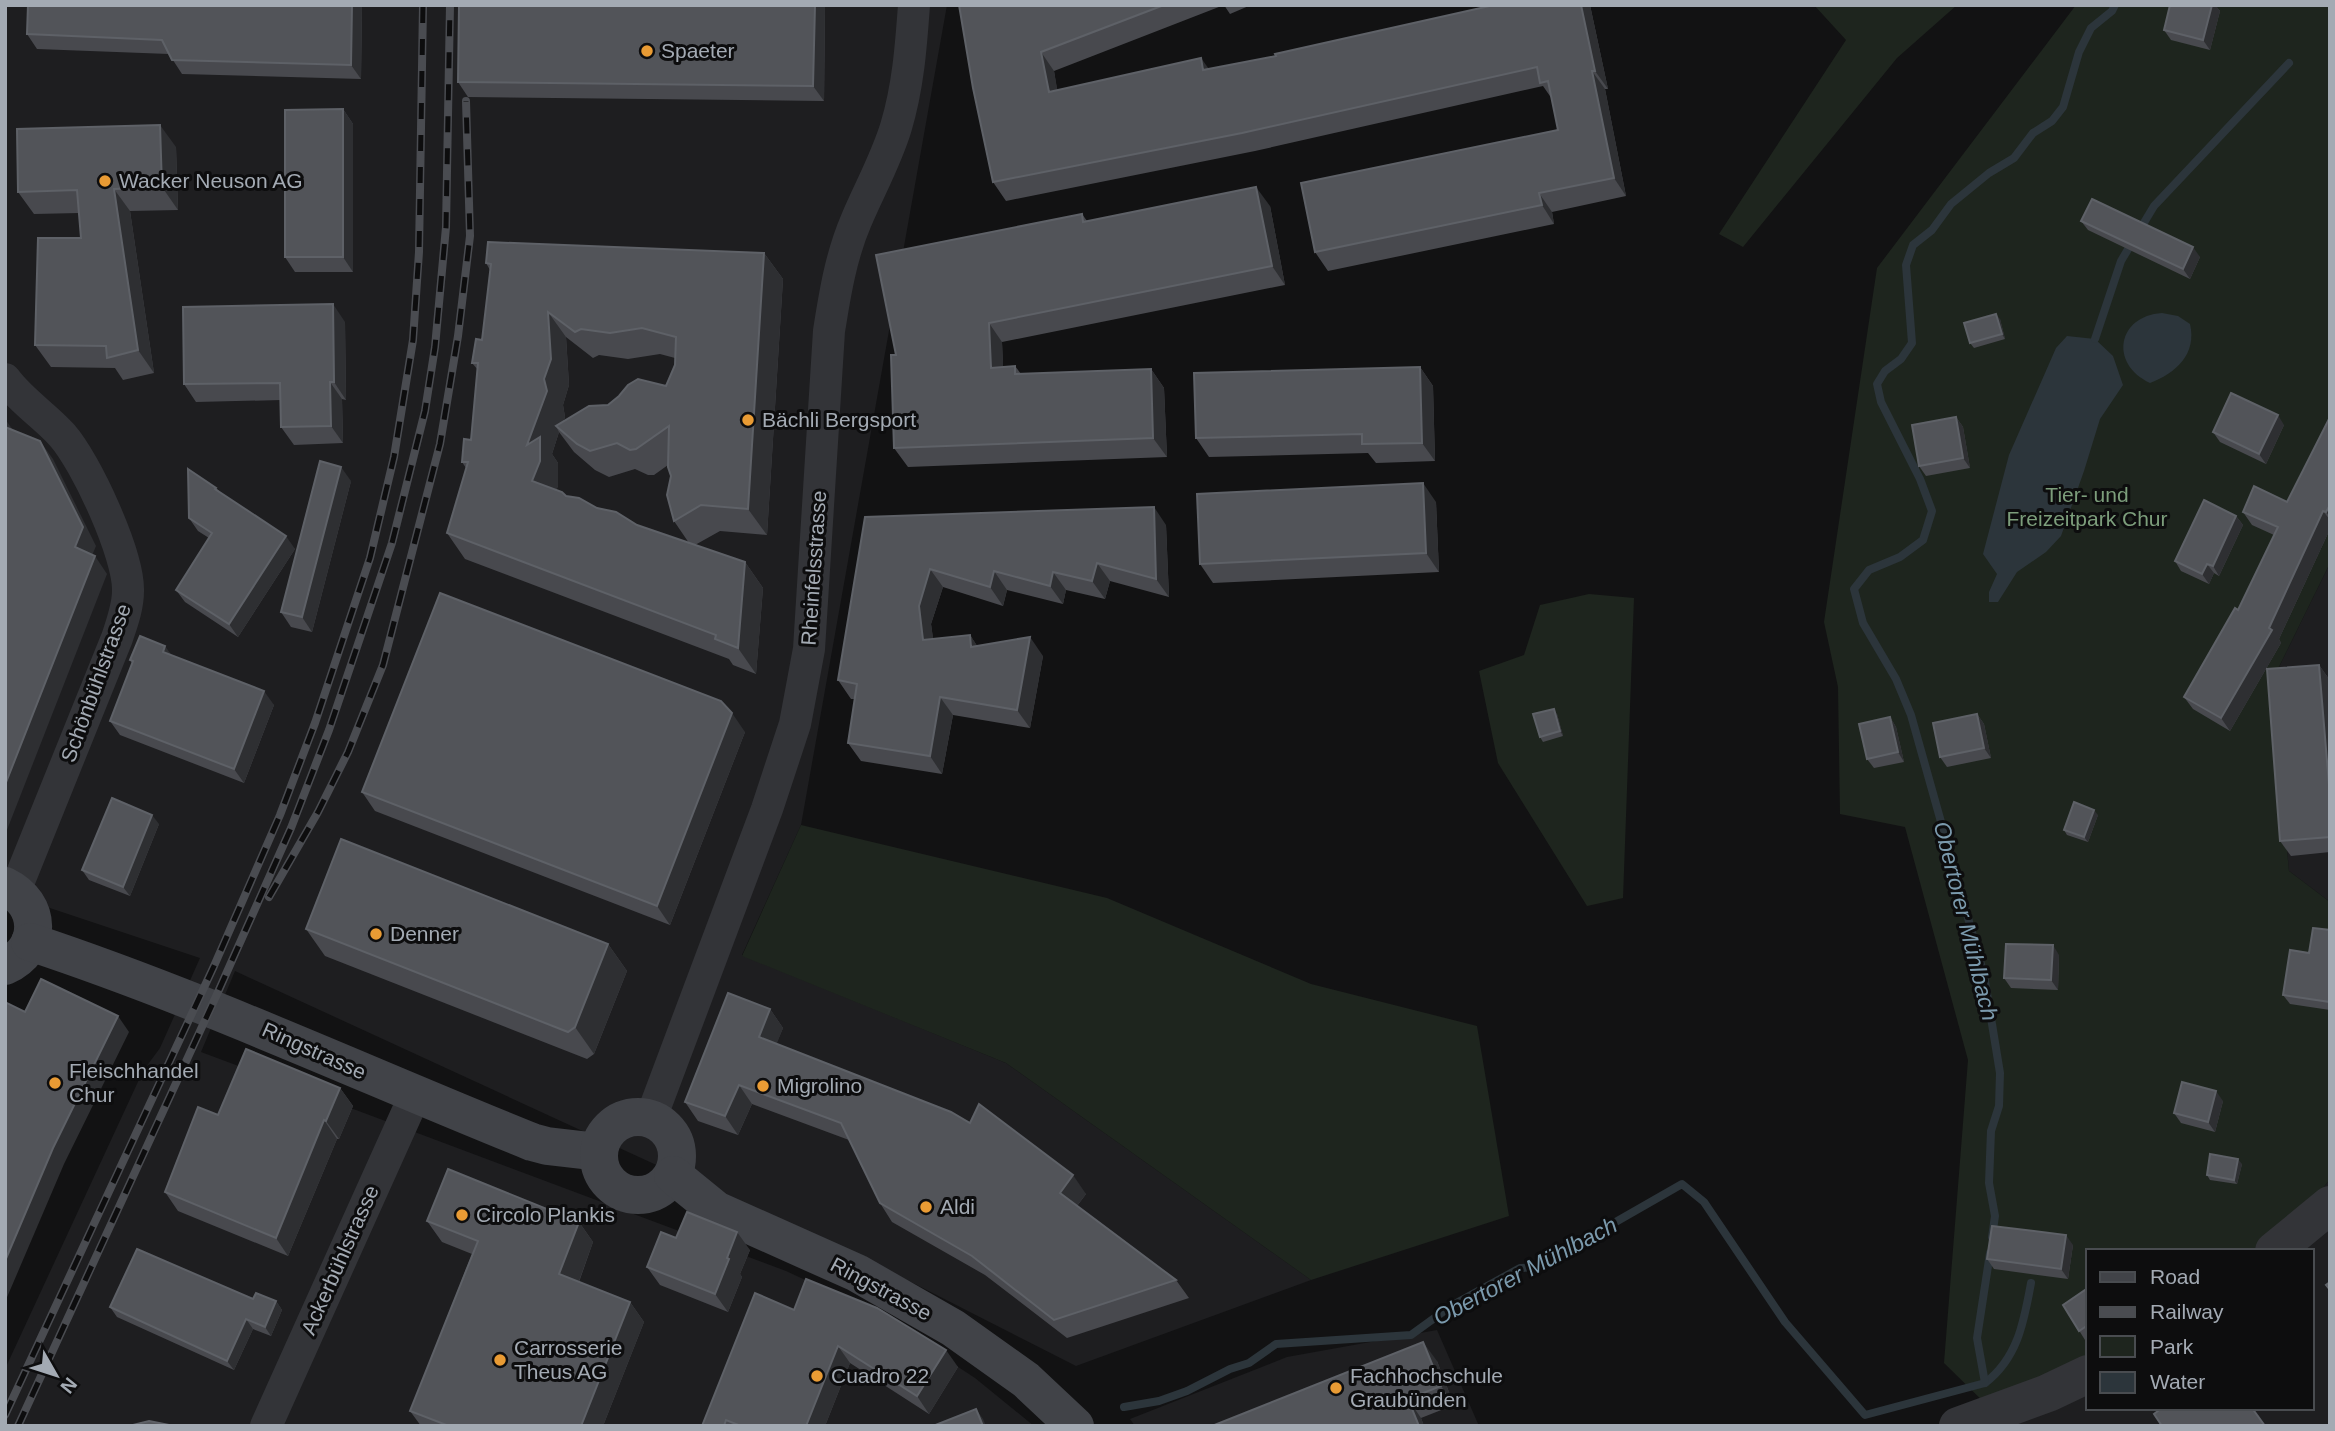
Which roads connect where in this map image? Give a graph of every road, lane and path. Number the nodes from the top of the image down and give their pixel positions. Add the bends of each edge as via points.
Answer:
1 (914, 5) edge
2 (5, 379) edge
3 (10, 889) edge
4 (18, 954) edge
5 (415, 1095) junction
6 (651, 1118) junction
7 (599, 1152) junction
8 (673, 1175) junction
9 (2330, 1205) edge
10 (2276, 1249) edge
11 (2086, 1375) edge
12 (266, 1426) edge
13 (1075, 1426) edge
14 (1958, 1426) edge

1 - 6 street, Rheinfelsstrasse via 905,97 855,223 835,293 809,649 795,724
2 - 3 street, Schönbühlstrasse via 63,436 79,459 122,551 128,591 117,638
3 - 4 main road via 23,898 32,914 33,924
4 - 5 main road, Ringstrasse via 261,1028
5 - 7 main road, Ringstrasse via 532,1142
5 - 12 street, Ackerbühlstrasse
6 - 7 main road via 617,1122 608,1130
6 - 8 main road via 675,1141
7 - 8 main road via 603,1175 621,1192 656,1192
8 - 13 main road, Ringstrasse via 716,1210 857,1273 953,1328 1026,1380
9 - 10 street
11 - 14 street

